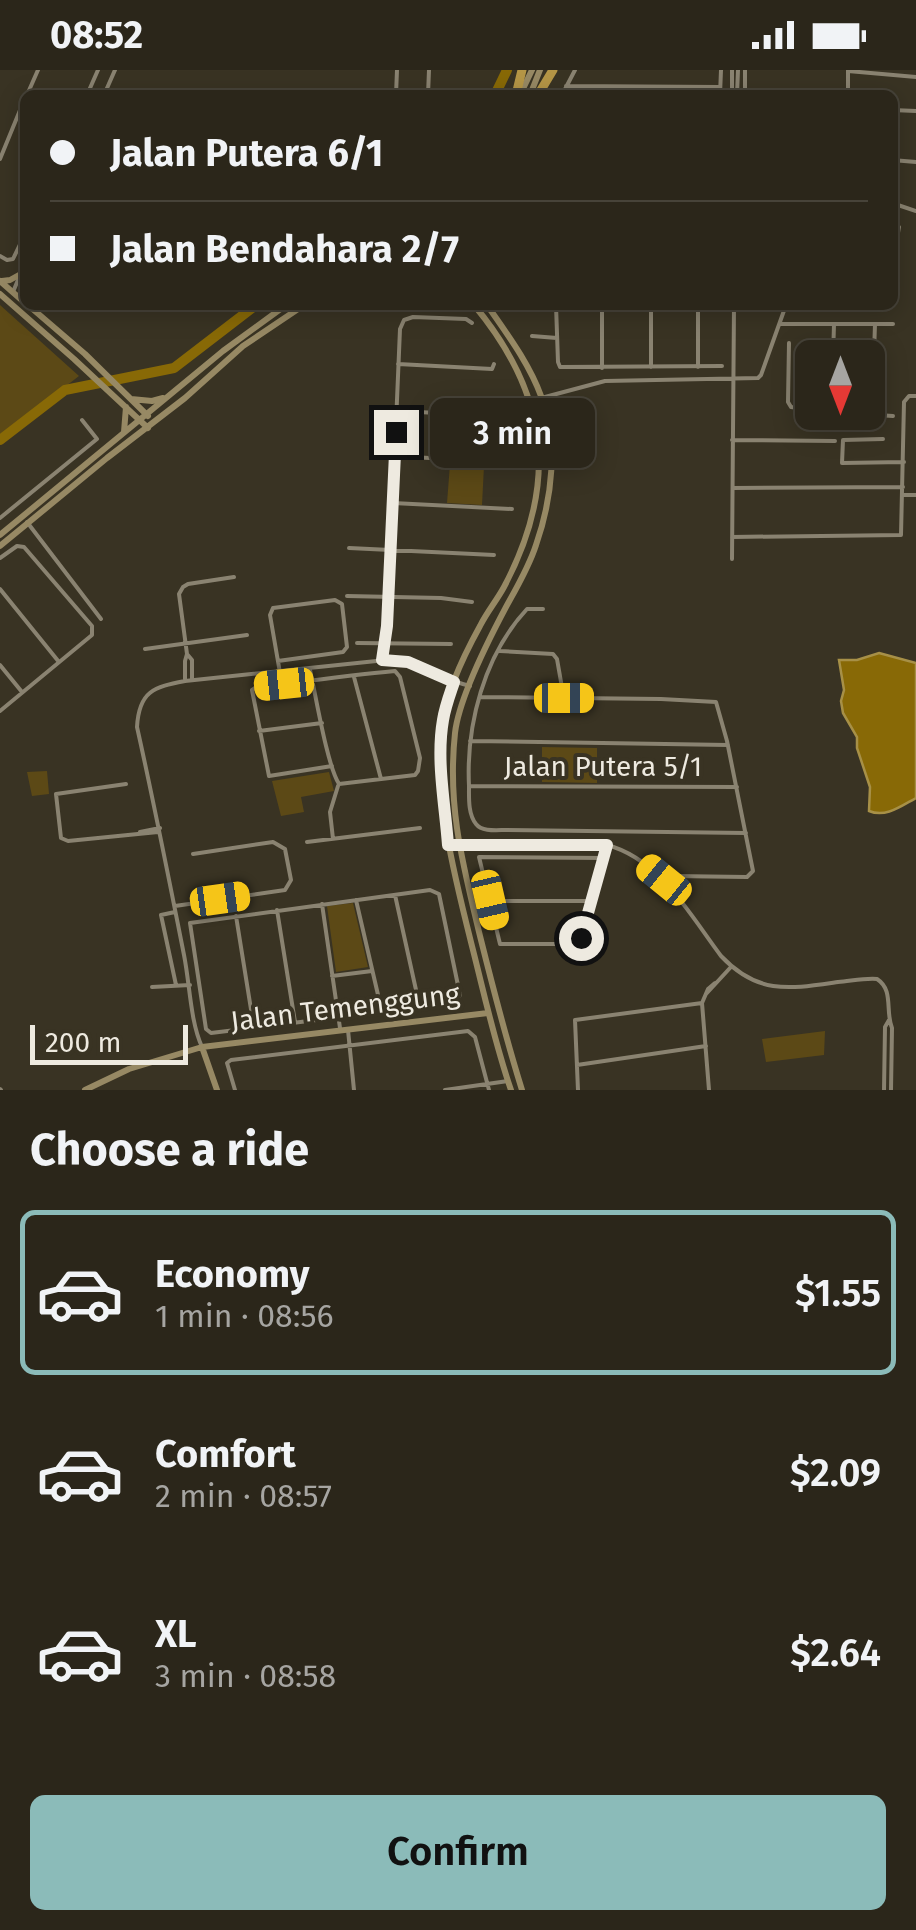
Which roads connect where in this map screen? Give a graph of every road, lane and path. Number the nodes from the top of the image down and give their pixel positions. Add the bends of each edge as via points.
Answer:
1 (575, 70) edge
2 (721, 70) edge
3 (848, 71) edge
4 (916, 77) edge
5 (566, 86) junction
6 (720, 86) junction
7 (564, 90) edge
8 (720, 90) edge
9 (20, 110) edge
10 (17, 117) junction
11 (20, 118) edge
12 (0, 159) edge
13 (20, 244) edge
14 (0, 256) edge
15 (0, 281) edge
16 (10, 297) edge
17 (24, 310) edge
18 (35, 310) edge
19 (280, 310) edge
20 (296, 310) edge
21 (478, 310) edge
22 (489, 310) edge
23 (556, 310) edge
24 (602, 310) edge
25 (651, 310) edge
26 (698, 310) edge
27 (734, 310) edge
28 (784, 310) edge
29 (472, 323) dead end
30 (780, 324) junction
31 (834, 324) junction
32 (875, 324) junction
33 (893, 324) dead end
34 (532, 336) dead end
35 (557, 338) junction
36 (834, 340) edge
37 (874, 340) edge
38 (789, 342) dead end
39 (241, 343) junction
40 (398, 364) junction
41 (494, 364) dead end
42 (722, 366) dead end
43 (698, 367) junction
44 (602, 368) junction
45 (651, 368) junction
46 (651, 380) junction
47 (733, 380) junction
48 (171, 395) junction
49 (916, 396) edge
50 (542, 397) junction
51 (530, 401) junction
52 (128, 403) junction
53 (795, 408) edge
54 (396, 411) junction
55 (885, 415) edge
56 (893, 416) dead end
57 (144, 417) junction
58 (514, 417) dead end
59 (82, 420) dead end
60 (151, 426) junction
61 (124, 434) junction
62 (883, 439) dead end
63 (732, 440) junction
64 (835, 441) dead end
65 (904, 446) junction
66 (916, 446) edge
67 (394, 456) junction
68 (904, 462) junction
69 (518, 463) dead end
70 (903, 487) junction
71 (732, 488) junction
72 (916, 494) edge
73 (903, 495) junction
74 (393, 503) junction
75 (16, 506) junction
76 (512, 509) dead end
77 (0, 518) edge
78 (25, 519) junction
79 (0, 536) edge
80 (732, 537) junction
81 (0, 546) edge
82 (350, 548) dead end
83 (390, 550) junction
84 (494, 555) dead end
85 (0, 558) edge
86 (732, 559) dead end
87 (234, 577) dead end
88 (0, 589) edge
89 (348, 596) dead end
90 (388, 597) junction
91 (472, 602) dead end
92 (544, 609) dead end
93 (100, 618) dead end
94 (247, 635) dead end
95 (385, 642) junction
96 (186, 643) junction
97 (357, 643) dead end
98 (451, 644) dead end
99 (144, 649) dead end
100 (498, 651) junction
101 (384, 660) junction
102 (278, 661) junction
103 (59, 662) junction
104 (0, 665) edge
105 (310, 669) junction
106 (280, 672) junction
107 (354, 676) junction
108 (189, 680) junction
109 (312, 681) junction
110 (454, 682) junction
111 (470, 686) junction
112 (22, 692) junction
113 (480, 697) junction
114 (564, 698) junction
115 (0, 711) edge
116 (322, 723) junction
117 (260, 731) junction
118 (470, 741) junction
119 (728, 744) junction
120 (332, 766) junction
121 (380, 780) junction
122 (126, 784) dead end
123 (339, 784) junction
124 (469, 786) junction
125 (737, 787) junction
126 (420, 828) dead end
127 (160, 830) junction
128 (535, 830) junction
129 (746, 833) junction
130 (333, 839) junction
131 (307, 842) dead end
132 (535, 844) junction
133 (448, 845) junction
134 (458, 845) junction
135 (607, 845) junction
136 (193, 854) dead end
137 (604, 858) junction
138 (664, 880) junction
139 (394, 895) junction
140 (356, 900) junction
141 (490, 900) junction
142 (592, 901) junction
143 (322, 904) junction
144 (175, 909) junction
145 (278, 910) junction
146 (236, 916) junction
147 (731, 967) junction
148 (372, 971) junction
149 (332, 976) junction
150 (176, 985) junction
151 (190, 985) junction
152 (152, 986) dead end
153 (702, 1003) junction
154 (420, 1008) junction
155 (382, 1012) junction
156 (498, 1012) junction
157 (488, 1013) junction
158 (338, 1017) junction
159 (889, 1020) junction
160 (296, 1022) junction
161 (254, 1028) junction
162 (344, 1029) junction
163 (350, 1046) junction
164 (706, 1046) junction
165 (202, 1047) junction
166 (577, 1065) junction
167 (510, 1086) edge
168 (487, 1087) edge
169 (85, 1090) edge
170 (217, 1090) edge
171 (235, 1090) edge
172 (354, 1090) edge
173 (445, 1090) edge
174 (522, 1090) edge
175 (578, 1090) edge
176 (708, 1090) edge
177 (884, 1090) edge
178 (891, 1090) edge

1 - 5 street
2 - 6 street
3 - 4 street
5 - 6 street
5 - 7 street
6 - 8 street
9 - 10 street
10 - 11 street
10 - 12 street
13 - 14 street via 12,259
15 - 16 street
17 - 52 street
18 - 52 street
19 - 39 street
20 - 39 street
21 - 51 street
22 - 50 street
23 - 35 street
24 - 44 street
25 - 45 street
26 - 43 street
27 - 47 street
28 - 30 street
29 - 40 street via 404,320
30 - 31 street
30 - 47 street via 761,375
31 - 32 street
31 - 36 street
32 - 33 street
32 - 37 street
34 - 35 street
35 - 44 street via 560,368
38 - 53 street via 788,402
39 - 48 street
39 - 60 street
40 - 41 street
40 - 54 street
42 - 43 street
43 - 45 street
44 - 45 street
45 - 46 street
46 - 47 street
46 - 50 street via 606,381
47 - 63 street
48 - 52 street
48 - 57 street
49 - 65 street via 906,399
50 - 51 street
50 - 111 street via 552,442 540,531
51 - 110 street via 540,467 528,526
52 - 57 street
52 - 61 street
54 - 58 street
54 - 67 street
55 - 56 street
57 - 60 street
57 - 61 street
59 - 75 street via 97,439
60 - 78 street
61 - 78 street
62 - 68 street via 842,440 842,463
63 - 64 street
63 - 71 street
65 - 66 street
65 - 68 street
67 - 69 street
67 - 74 street
68 - 70 street
70 - 71 street
70 - 73 street
71 - 80 street
72 - 73 street
73 - 80 street via 900,535
74 - 76 street
74 - 83 street
75 - 77 street
75 - 78 street
78 - 79 street
78 - 81 street
78 - 93 street
80 - 86 street
82 - 83 street
83 - 84 street
83 - 90 street
85 - 103 street via 24,547 92,626 92,634
87 - 96 street via 183,587
88 - 103 street
89 - 90 street
90 - 91 street
90 - 95 street
92 - 100 street via 524,611
94 - 96 street
95 - 97 street
95 - 98 street
95 - 101 street
96 - 99 street
96 - 108 street
100 - 113 street
100 - 114 street via 553,654
101 - 105 street
101 - 110 street via 408,662
102 - 102 street via 274,608 342,604 348,646 343,652
102 - 106 street
103 - 112 street
104 - 112 street
105 - 106 street
105 - 109 street
106 - 108 street
107 - 109 street
107 - 121 street
107 - 121 street via 395,671 400,678 418,772
108 - 127 street via 150,692 137,718
109 - 116 street
109 - 117 street via 252,690
110 - 111 street
110 - 133 street via 442,737
111 - 134 street via 453,760
112 - 115 street
113 - 114 street
113 - 118 street
114 - 119 street via 713,700
116 - 117 street
116 - 120 street
117 - 120 street via 272,776
118 - 119 street
118 - 124 street
119 - 125 street
120 - 123 street
121 - 123 street
122 - 127 street via 56,794 61,838
123 - 130 street via 330,812
124 - 125 street, Jalan Putera 5/1
124 - 128 street via 480,828
125 - 129 street
126 - 130 street
127 - 144 street
128 - 129 street
128 - 132 street
129 - 138 street via 752,875
130 - 131 street
132 - 134 street
132 - 135 street
133 - 134 street
133 - 157 street
134 - 156 street
135 - 137 street
135 - 138 street via 634,855
136 - 144 street via 273,842 285,848 291,880 285,890
137 - 141 street via 481,856
137 - 142 street
138 - 147 street
139 - 140 street
139 - 154 street
139 - 154 street via 439,894 460,995
140 - 143 street
140 - 148 street
141 - 142 street
141 - 142 street via 502,945 574,944
143 - 145 street
143 - 149 street
144 - 150 street via 161,916
144 - 151 street
145 - 146 street
145 - 160 street
146 - 161 street
146 - 161 street via 189,925 206,1029 211,1034
147 - 153 street
147 - 159 street via 769,987 877,979 887,990
148 - 149 street
148 - 155 street
149 - 158 street
150 - 151 street
150 - 152 street
151 - 165 street
153 - 164 street
153 - 166 street via 575,1020
154 - 155 street
155 - 158 street
156 - 157 street, Jalan Temenggung
156 - 174 street
157 - 162 street, Jalan Temenggung
157 - 167 street
158 - 160 street
158 - 162 street
159 - 177 street
159 - 178 street
160 - 161 street
162 - 163 street
162 - 165 street, Jalan Temenggung
163 - 168 street via 468,1031 476,1038
163 - 171 street via 231,1060
163 - 172 street
164 - 166 street
164 - 176 street
165 - 169 street, Jalan Temenggung
165 - 170 street
166 - 175 street
167 - 168 street
168 - 173 street

